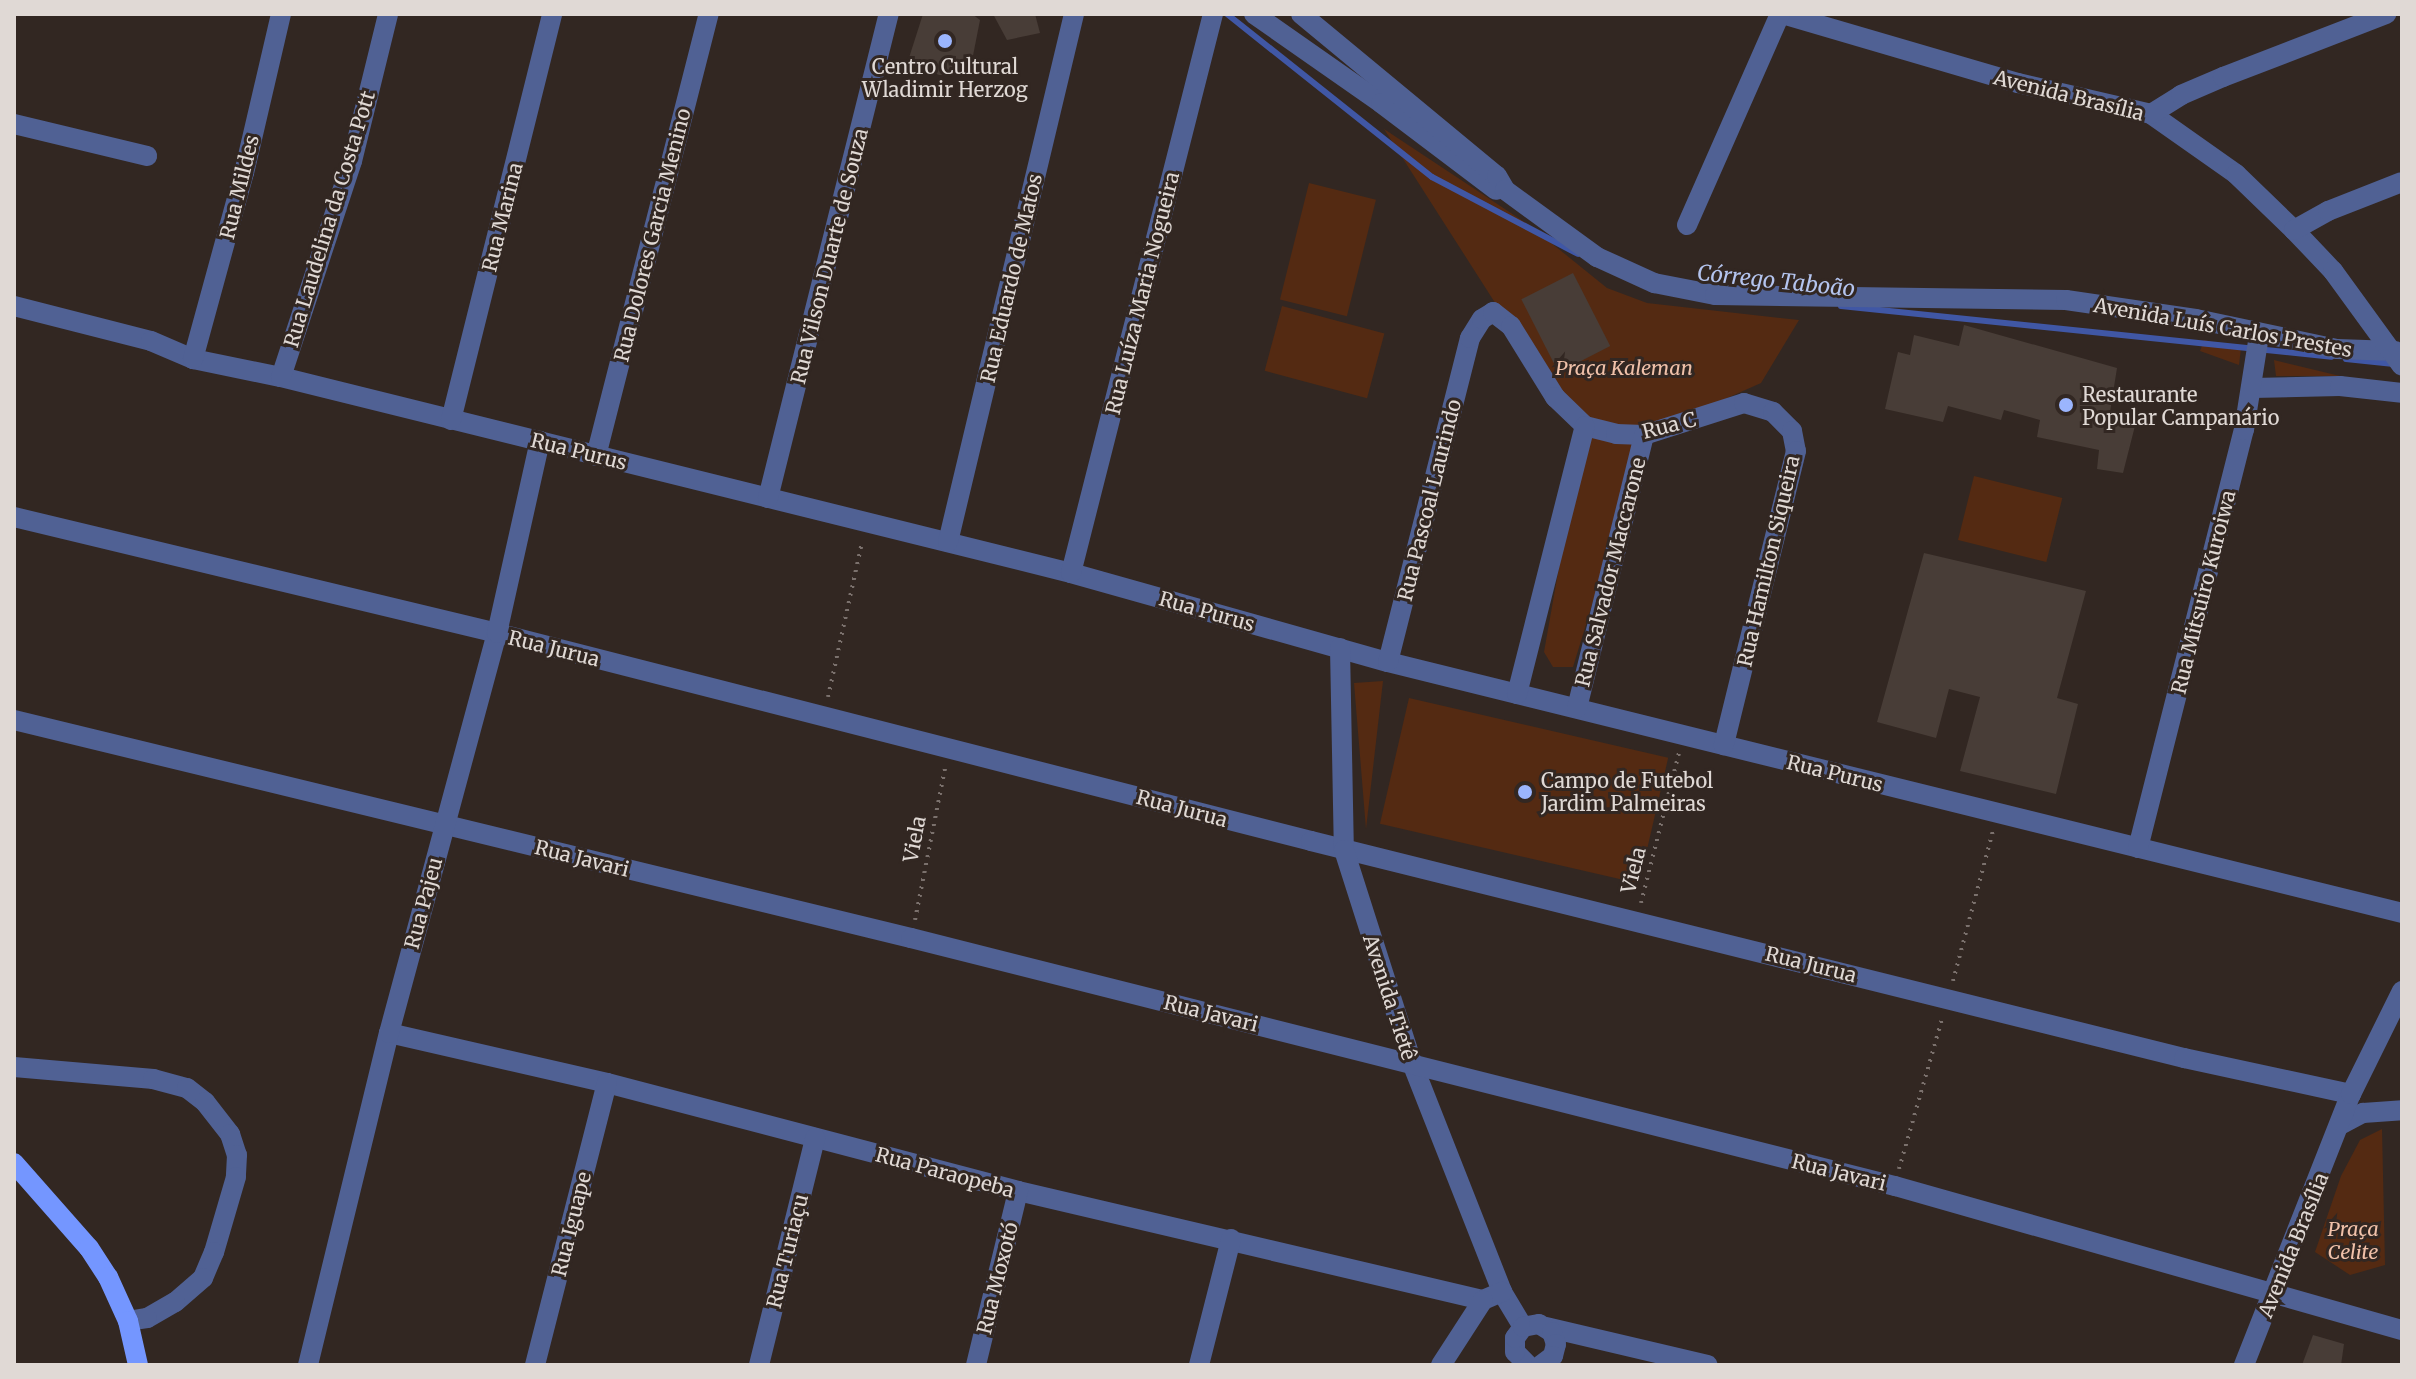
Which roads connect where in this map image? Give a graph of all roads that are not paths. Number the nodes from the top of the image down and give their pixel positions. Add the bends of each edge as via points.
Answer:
1 (281, 14) edge
2 (388, 14) edge
3 (552, 14) edge
4 (709, 14) edge
5 (889, 14) edge
6 (1074, 14) edge
7 (1213, 14) edge
8 (1254, 14) edge
9 (1301, 14) edge
10 (1781, 14) edge
11 (2386, 14) edge
12 (1818, 20) edge
13 (2151, 114) junction
14 (14, 124) edge
15 (147, 156) dead end
16 (2402, 182) edge
17 (1505, 190) junction
18 (1687, 225) dead end
19 (2294, 230) junction
20 (14, 306) edge
21 (2259, 335) junction
22 (2398, 358) edge
23 (193, 359) junction
24 (281, 377) junction
25 (2252, 388) junction
26 (2402, 393) edge
27 (1744, 403) joint
28 (451, 420) junction
29 (1585, 426) junction
30 (1644, 435) junction
31 (540, 441) junction
32 (596, 456) junction
33 (768, 498) junction
34 (14, 517) edge
35 (948, 542) junction
36 (1071, 573) junction
37 (497, 633) junction
38 (1340, 648) junction
39 (1388, 662) junction
40 (1517, 694) junction
41 (1577, 708) junction
42 (14, 720) edge
43 (1724, 745) junction
44 (444, 824) junction
45 (2138, 848) junction
46 (1344, 850) junction
47 (2402, 913) edge
48 (2402, 991) edge
49 (389, 1033) junction
50 (1412, 1063) junction
51 (14, 1067) edge
52 (607, 1083) junction
53 (2351, 1094) junction
54 (2402, 1110) edge
55 (2342, 1124) junction
56 (815, 1138) junction
57 (14, 1163) edge
58 (1018, 1191) junction
59 (1231, 1239) junction
60 (2275, 1292) junction
61 (1493, 1296) junction
62 (128, 1321) junction
63 (1523, 1327) junction
64 (1546, 1327) junction
65 (2402, 1330) edge
66 (1596, 1336) junction
67 (1550, 1362) edge
68 (138, 1365) edge
69 (308, 1365) edge
70 (535, 1365) edge
71 (759, 1365) edge
72 (976, 1365) edge
73 (1199, 1365) edge
74 (1441, 1365) edge
75 (1528, 1365) edge
76 (1708, 1365) edge
77 (2244, 1365) edge

1 - 23 street, Rua Mildes
2 - 24 street, Rua Laudelina da Costa Pott via 352,161
3 - 28 street, Rua Marina
4 - 32 street, Rua Dolores Garcia Menino
5 - 33 street, Rua Vilson Duarte de Souza
6 - 35 street, Rua Eduardo de Matos
7 - 36 street, Rua Luíza Maria Nogueira
8 - 17 street, Avenida Luís Carlos Prestes via 1493,190
9 - 17 street, Avenida Luís Carlos Prestes via 1497,176
10 - 12 street, Avenida Brasília
10 - 18 street
11 - 13 street via 2223,77
12 - 13 street, Avenida Brasília via 2018,83
13 - 19 street, Avenida Brasília via 2236,174
14 - 15 street
16 - 19 street
17 - 21 street, Avenida Luís Carlos Prestes via 1597,257 1654,283 1715,295 2066,300 2196,319
19 - 22 street, Avenida Brasília via 2333,271
20 - 23 street, Rua Purus via 151,341
21 - 22 street, Avenida Luís Carlos Prestes
21 - 25 street, Rua Mitsuiro Kuroiwa
23 - 24 street, Rua Purus
24 - 28 street, Rua Purus
25 - 26 street via 2340,386
25 - 45 street, Rua Mitsuiro Kuroiwa
27 - 30 street, Rua C
27 - 43 street, Rua Hamilton Siqueira via 1773,412 1792,431 1796,451
28 - 31 street, Rua Purus
29 - 30 street, Rua C
29 - 39 street, Rua Pascoal Laurindo via 1555,397 1511,326 1493,312 1482,319 1470,338
29 - 40 street
30 - 41 street, Rua Salvador Maccarone
31 - 32 street, Rua Purus
31 - 37 street, Rua Pajeu
32 - 33 street, Rua Purus
33 - 35 street, Rua Purus
34 - 37 street, Rua Jurua
35 - 36 street, Rua Purus
36 - 38 street, Rua Purus
37 - 44 street, Rua Pajeu
37 - 46 street, Rua Jurua
38 - 39 street, Rua Purus
38 - 46 street, Avenida Tietê
39 - 40 street, Rua Purus
40 - 41 street, Rua Purus
41 - 43 street, Rua Purus
42 - 44 street, Rua Javari
43 - 45 street, Rua Purus
44 - 49 street, Rua Pajeu
44 - 50 street, Rua Javari
45 - 47 street, Rua Purus
46 - 50 street, Avenida Tietê
46 - 53 street, Rua Jurua via 2184,1058
48 - 53 street, Avenida Brasília
49 - 52 street, Rua Paraopeba
49 - 69 street, Rua Pajeu
50 - 60 street, Rua Javari via 1895,1186
50 - 61 street, Avenida Tietê
51 - 62 street via 153,1079 187,1088 230,1134 237,1155 236,1177 203,1278 175,1302 147,1318
52 - 56 street, Rua Paraopeba
52 - 70 street, Rua Iguape
53 - 55 street, Avenida Brasília
54 - 55 street via 2363,1113
55 - 60 street, Avenida Brasília
56 - 58 street, Rua Paraopeba
56 - 71 street, Rua Turiaçu
57 - 62 main road via 89,1248
58 - 59 street, Rua Paraopeba
58 - 72 street, Rua Moxotó
59 - 61 street, Rua Paraopeba
59 - 73 street
60 - 65 street, Rua Javari
60 - 77 street, Avenida Brasília
61 - 63 street, Avenida Tietê
61 - 74 street
62 - 68 main road
63 - 64 street
63 - 75 street via 1514,1345 1518,1358
64 - 66 street
64 - 67 street via 1555,1337
66 - 67 street
66 - 76 street

